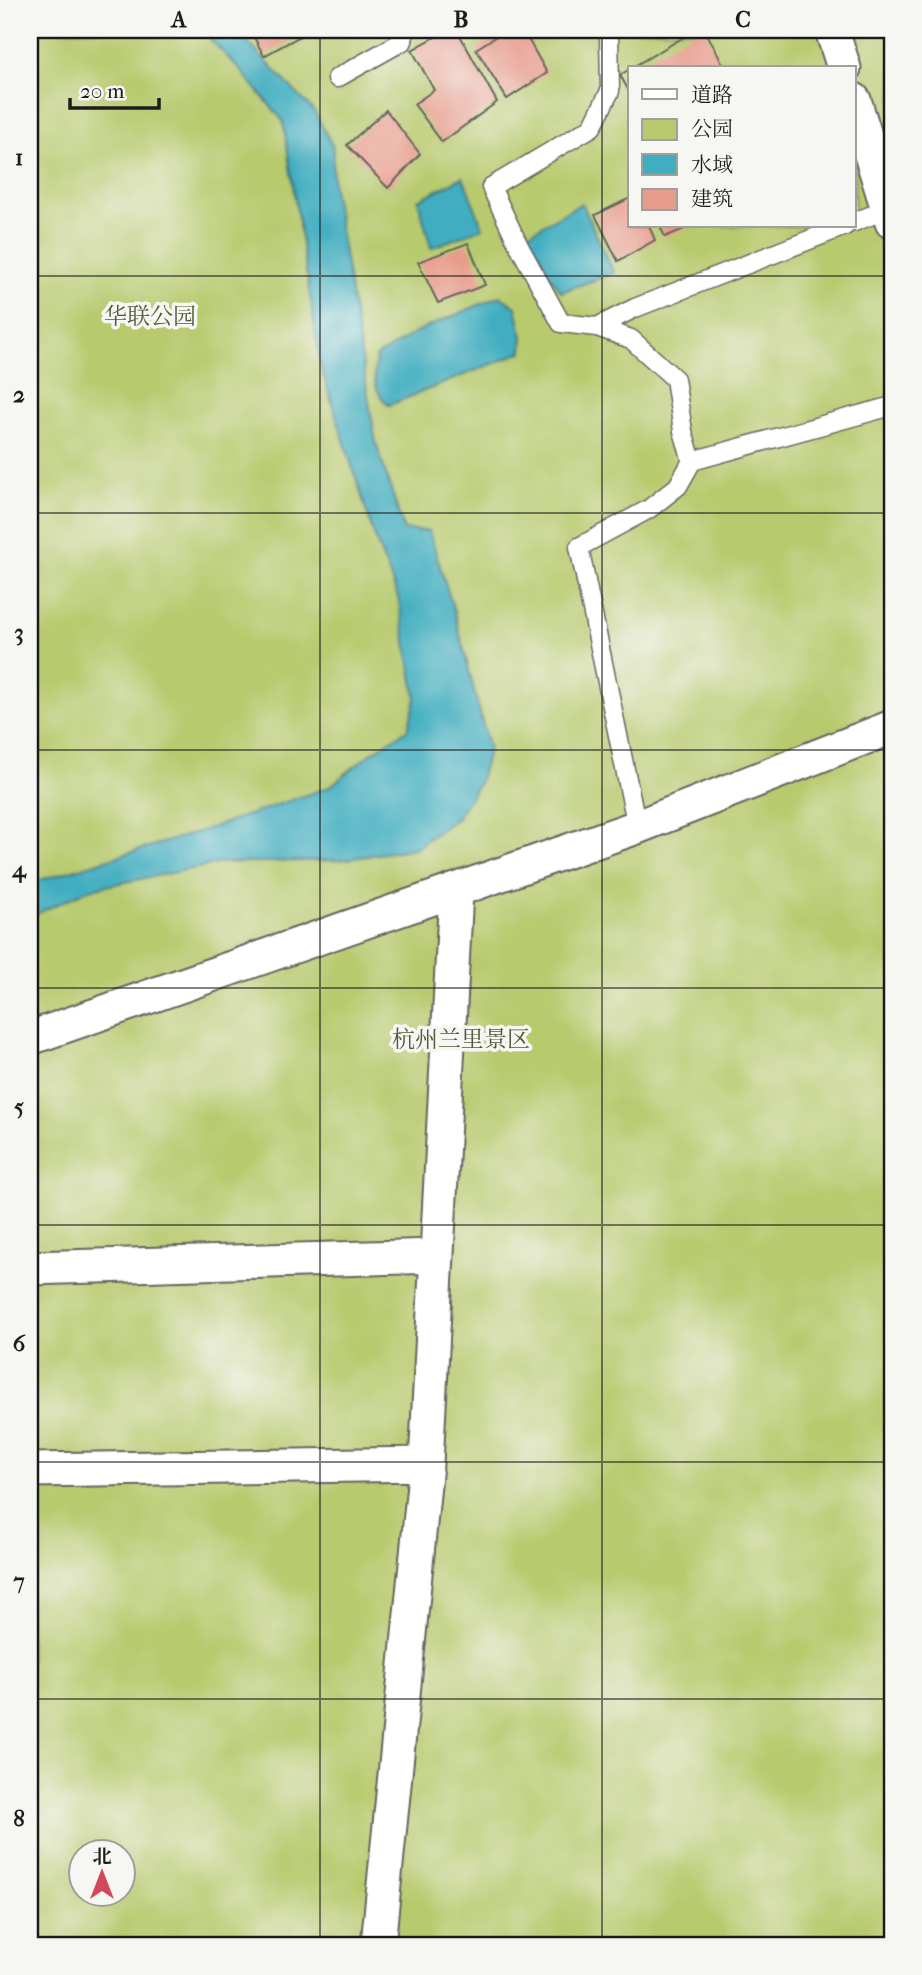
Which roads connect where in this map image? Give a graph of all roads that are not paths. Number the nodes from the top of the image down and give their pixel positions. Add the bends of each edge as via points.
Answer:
1 (405, 30) edge
2 (609, 30) edge
3 (832, 30) edge
4 (843, 66) edge
5 (337, 78) dead end
6 (856, 106) edge
7 (890, 215) edge
8 (856, 222) edge
9 (840, 228) edge
10 (597, 327) junction
11 (892, 406) edge
12 (692, 461) junction
13 (892, 727) edge
14 (637, 827) junction
15 (456, 891) junction
16 (30, 1038) edge
17 (437, 1256) junction
18 (30, 1268) edge
19 (426, 1464) junction
20 (30, 1470) edge
21 (378, 1945) edge

1 - 5 lane via 403,41
2 - 10 lane via 610,91 592,127 491,187 561,323
3 - 4 street
6 - 7 street
7 - 8 lane
9 - 10 lane
10 - 12 lane via 631,339 675,379
11 - 12 lane
12 - 14 lane via 678,486 649,509 579,547
13 - 14 street
14 - 15 street
15 - 16 street
15 - 17 street
17 - 18 street
17 - 19 street
19 - 20 street
19 - 21 street

